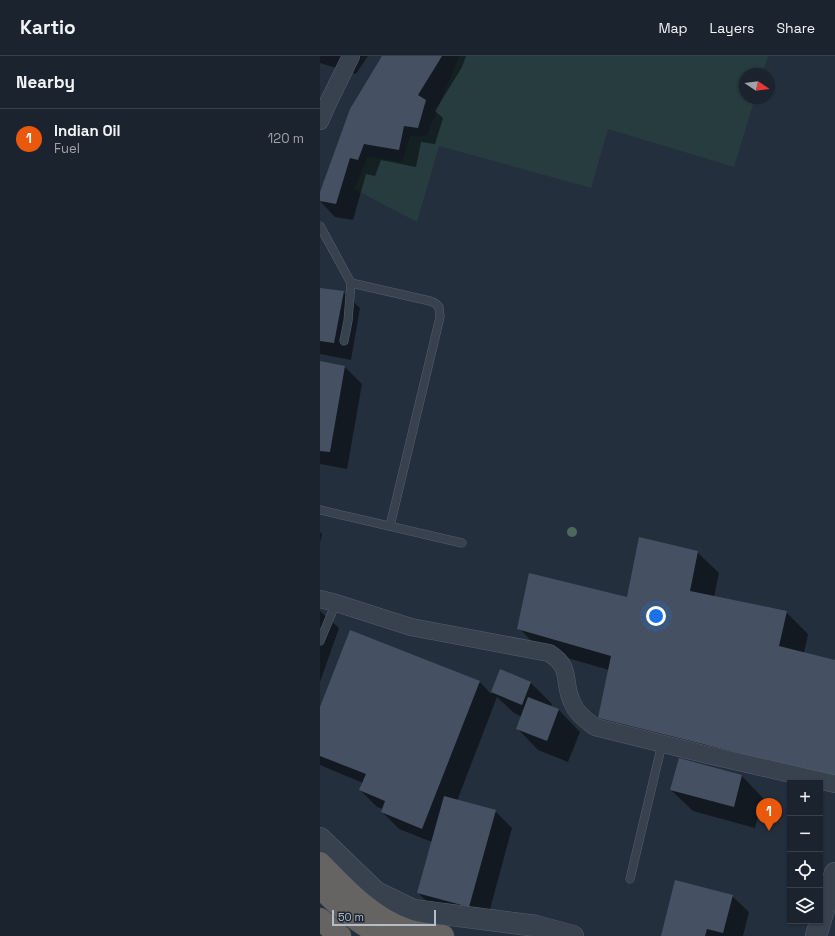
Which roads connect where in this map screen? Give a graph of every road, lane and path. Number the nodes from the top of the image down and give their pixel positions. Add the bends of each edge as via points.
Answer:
1 (351, 56) edge
2 (320, 121) edge
3 (320, 226) edge
4 (351, 283) junction
5 (344, 341) dead end
6 (320, 510) edge
7 (390, 526) junction
8 (462, 543) dead end
9 (328, 601) edge
10 (320, 641) edge
11 (662, 744) junction
12 (835, 784) edge
13 (320, 838) edge
14 (834, 878) edge
15 (630, 879) dead end
16 (320, 882) edge
17 (320, 918) edge
18 (340, 936) edge
19 (359, 936) edge
20 (384, 936) edge
21 (401, 936) edge
22 (443, 936) edge
23 (573, 936) edge
24 (816, 936) edge

1 - 2 street
3 - 4 lane
4 - 5 lane
4 - 7 lane via 430,301 440,307 440,317
6 - 7 lane
7 - 8 lane
9 - 10 lane
9 - 11 street via 411,627 549,653 558,659 565,670 571,701 584,719 595,727
11 - 12 street
11 - 15 lane
13 - 23 street via 376,892 413,910 536,926
14 - 24 street
16 - 19 highway via 339,919
16 - 20 highway via 348,914
16 - 21 highway via 364,919 391,934
16 - 22 highway via 407,930
17 - 18 highway

